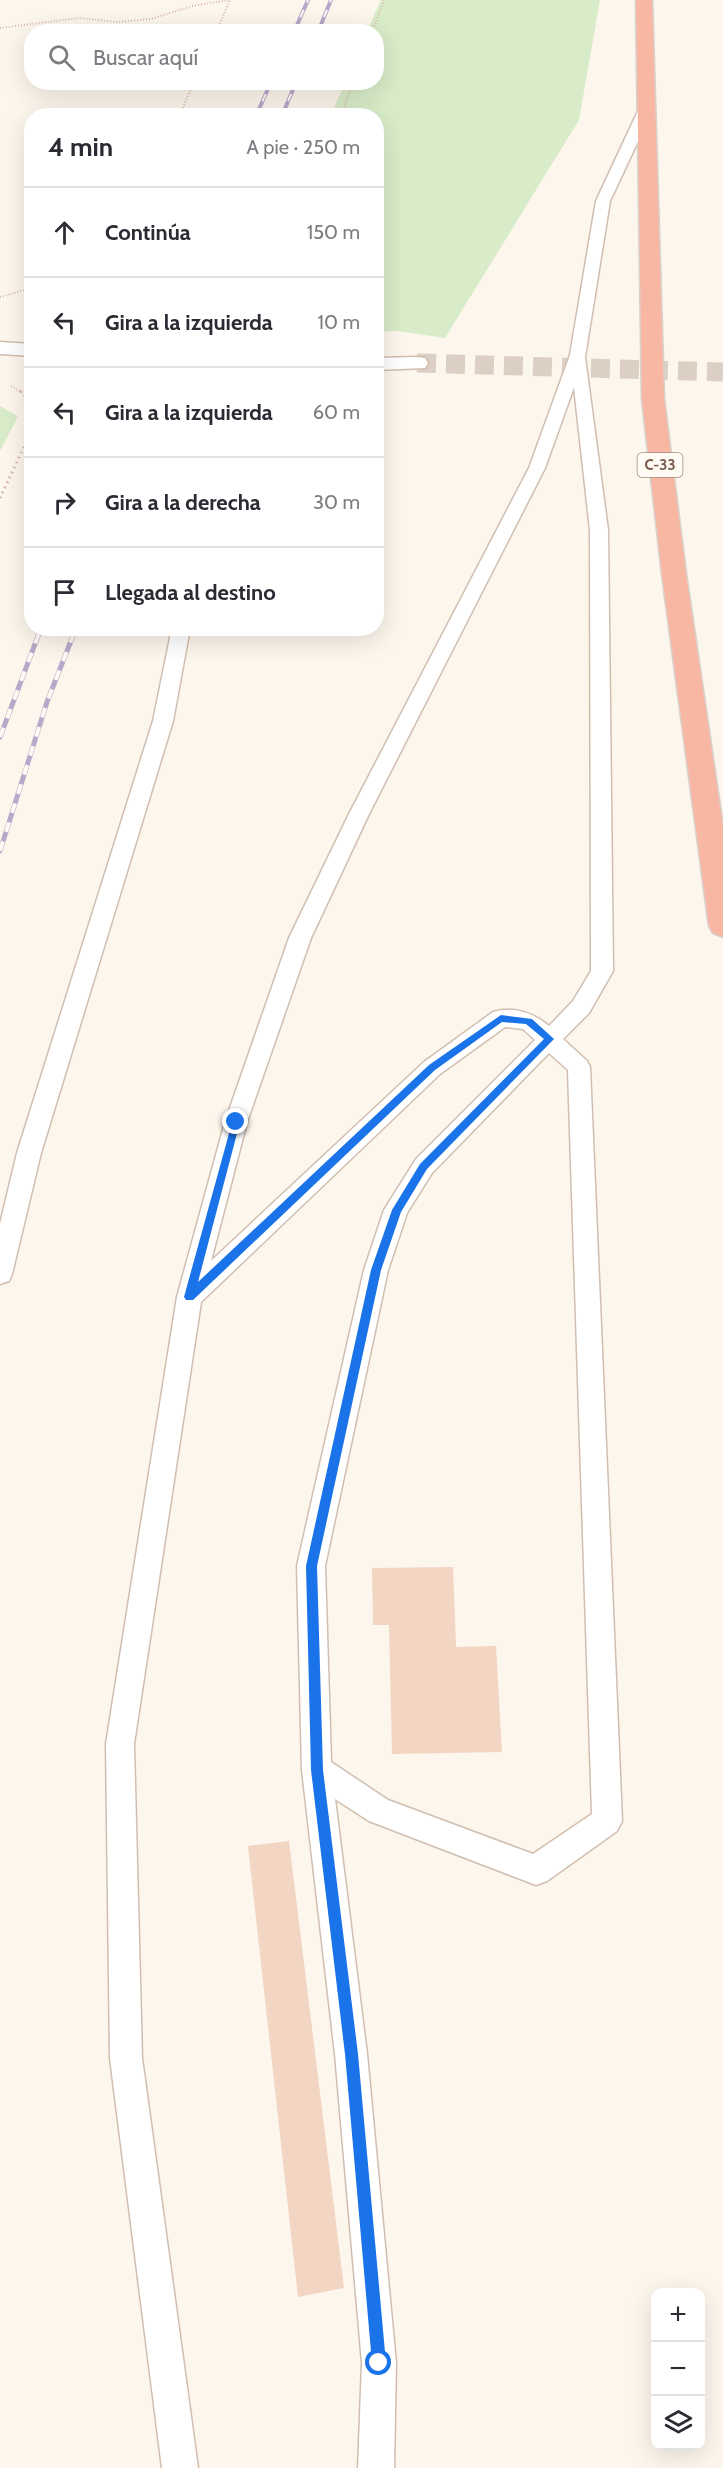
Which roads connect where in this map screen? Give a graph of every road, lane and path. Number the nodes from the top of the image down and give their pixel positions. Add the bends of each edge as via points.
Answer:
1 (229, 0) edge
2 (384, 0) edge
3 (644, 0) edge
4 (32, 24) edge
5 (219, 24) edge
6 (375, 24) edge
7 (24, 25) edge
8 (0, 28) edge
9 (190, 90) edge
10 (350, 90) edge
11 (183, 108) edge
12 (344, 108) edge
13 (645, 111) junction
14 (24, 290) edge
15 (0, 297) edge
16 (0, 348) edge
17 (24, 350) edge
18 (578, 355) junction
19 (417, 363) tunnel mouth
20 (384, 364) edge
21 (9, 385) dead end
22 (24, 393) edge
23 (24, 447) edge
24 (0, 498) edge
25 (179, 636) edge
26 (723, 926) edge
27 (549, 1039) junction
28 (0, 1274) edge
29 (189, 1297) junction
30 (317, 1770) junction
31 (180, 2468) edge
32 (376, 2468) edge

1 - 4 path via 151,19 117,22 79,18
1 - 5 path
2 - 6 path
3 - 13 highway, C-33
7 - 8 path
9 - 11 path
10 - 12 path
13 - 18 lane, C-33 via 603,201
13 - 26 highway, C-33 via 652,399
14 - 15 path
16 - 17 street
18 - 27 lane via 599,530 602,971 581,1007
18 - 29 lane, C-33 via 537,468 359,814 300,938 236,1122
19 - 20 street
21 - 22 path
23 - 24 path
25 - 28 lane via 163,721 28,1153
27 - 29 lane via 529,1021 501,1018 432,1068
27 - 30 lane via 424,1166 396,1210 376,1270 311,1566
27 - 30 lane via 579,1067 607,1821 536,1870 379,1811
29 - 31 lane, C-33 via 120,1744 126,2058
30 - 32 lane via 351,2054 379,2363

